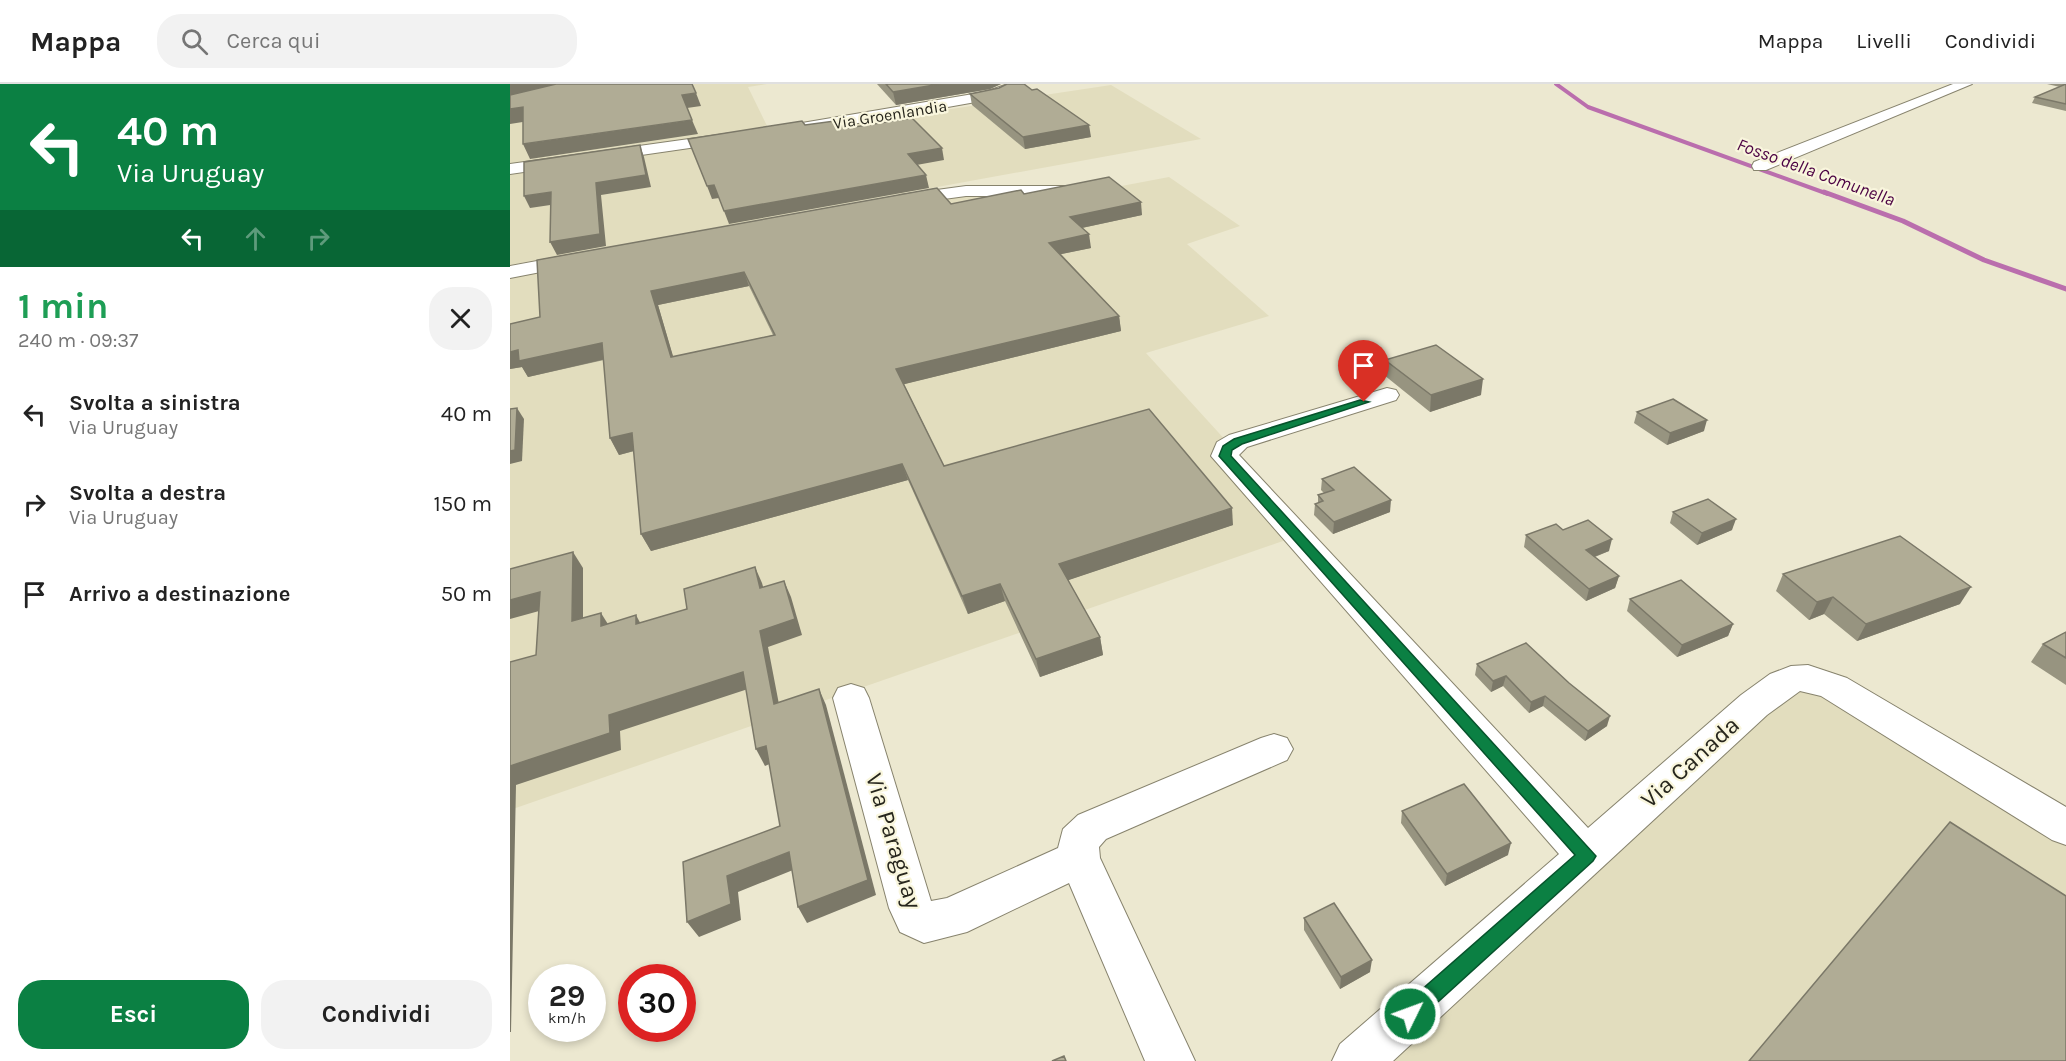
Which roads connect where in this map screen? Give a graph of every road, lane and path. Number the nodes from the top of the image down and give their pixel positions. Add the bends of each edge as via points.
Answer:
1 (1017, 84) edge
2 (1965, 84) edge
3 (788, 130) edge
4 (753, 135) edge
5 (1760, 166) dead end
6 (510, 169) edge
7 (1066, 191) edge
8 (885, 203) edge
9 (604, 255) edge
10 (510, 272) edge
11 (1387, 395) dead end
12 (851, 698) dead end
13 (1274, 749) dead end
14 (2066, 828) edge
15 (1587, 856) junction
16 (1079, 858) junction
17 (1170, 1061) edge
18 (1357, 1061) edge

1 - 3 street, Via Groenlandia via 995,94 940,106
2 - 5 street
4 - 6 street
7 - 8 street via 966,190
9 - 10 street
11 - 15 street via 1238,441 1227,448 1225,456
12 - 16 street, Via Paraguay via 911,908 920,921 951,918
13 - 16 street via 1092,827 1078,842
14 - 15 street, Via Canada via 1834,687 1799,676 1754,705
15 - 18 street, Via Canada
16 - 17 street

